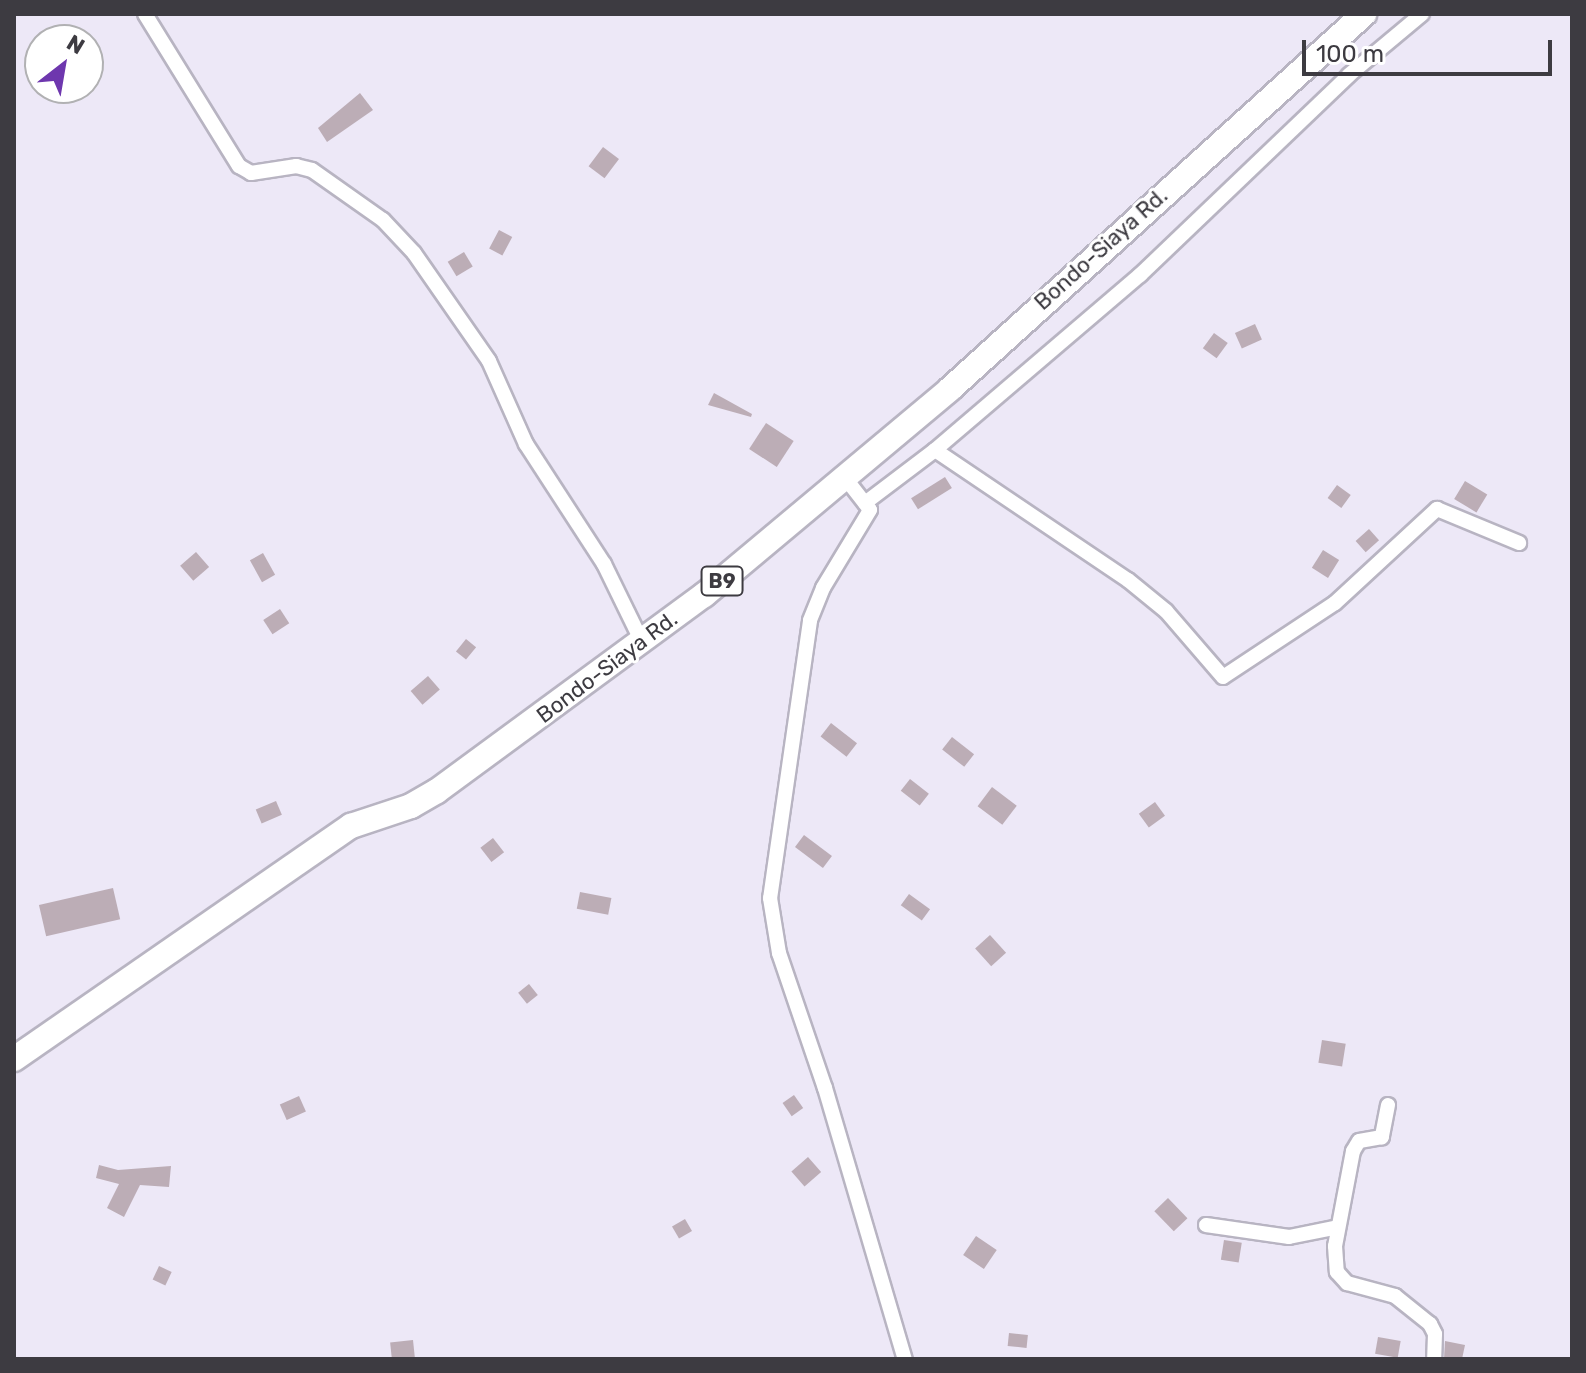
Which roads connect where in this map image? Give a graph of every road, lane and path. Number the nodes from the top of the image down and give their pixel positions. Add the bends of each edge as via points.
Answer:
1 (145, 14) edge
2 (1364, 14) edge
3 (1422, 14) edge
4 (935, 450) junction
5 (846, 479) junction
6 (865, 503) junction
7 (1519, 543) dead end
8 (641, 640) junction
9 (14, 1059) edge
10 (1388, 1105) dead end
11 (1206, 1225) dead end
12 (1338, 1227) junction
13 (905, 1359) edge
14 (1434, 1359) edge

1 - 8 street via 239,166 251,173 296,166 312,170 383,220 414,253 489,361 526,444 604,564
2 - 5 highway, Bondo-Siaya Rd. / B9
3 - 4 street via 1349,75 1140,275
4 - 6 street
4 - 7 street via 1128,580 1166,611 1223,677 1335,603 1437,509
5 - 6 street
5 - 8 highway, Bondo-Siaya Rd. / B9
6 - 13 street via 870,510 823,588 810,621 770,898 779,953
8 - 9 highway, Bondo-Siaya Rd. / B9 via 437,791 411,806 351,826
10 - 12 street via 1382,1137 1359,1141 1353,1151
11 - 12 street via 1289,1237
12 - 14 street via 1337,1272 1347,1283 1395,1296 1430,1324

